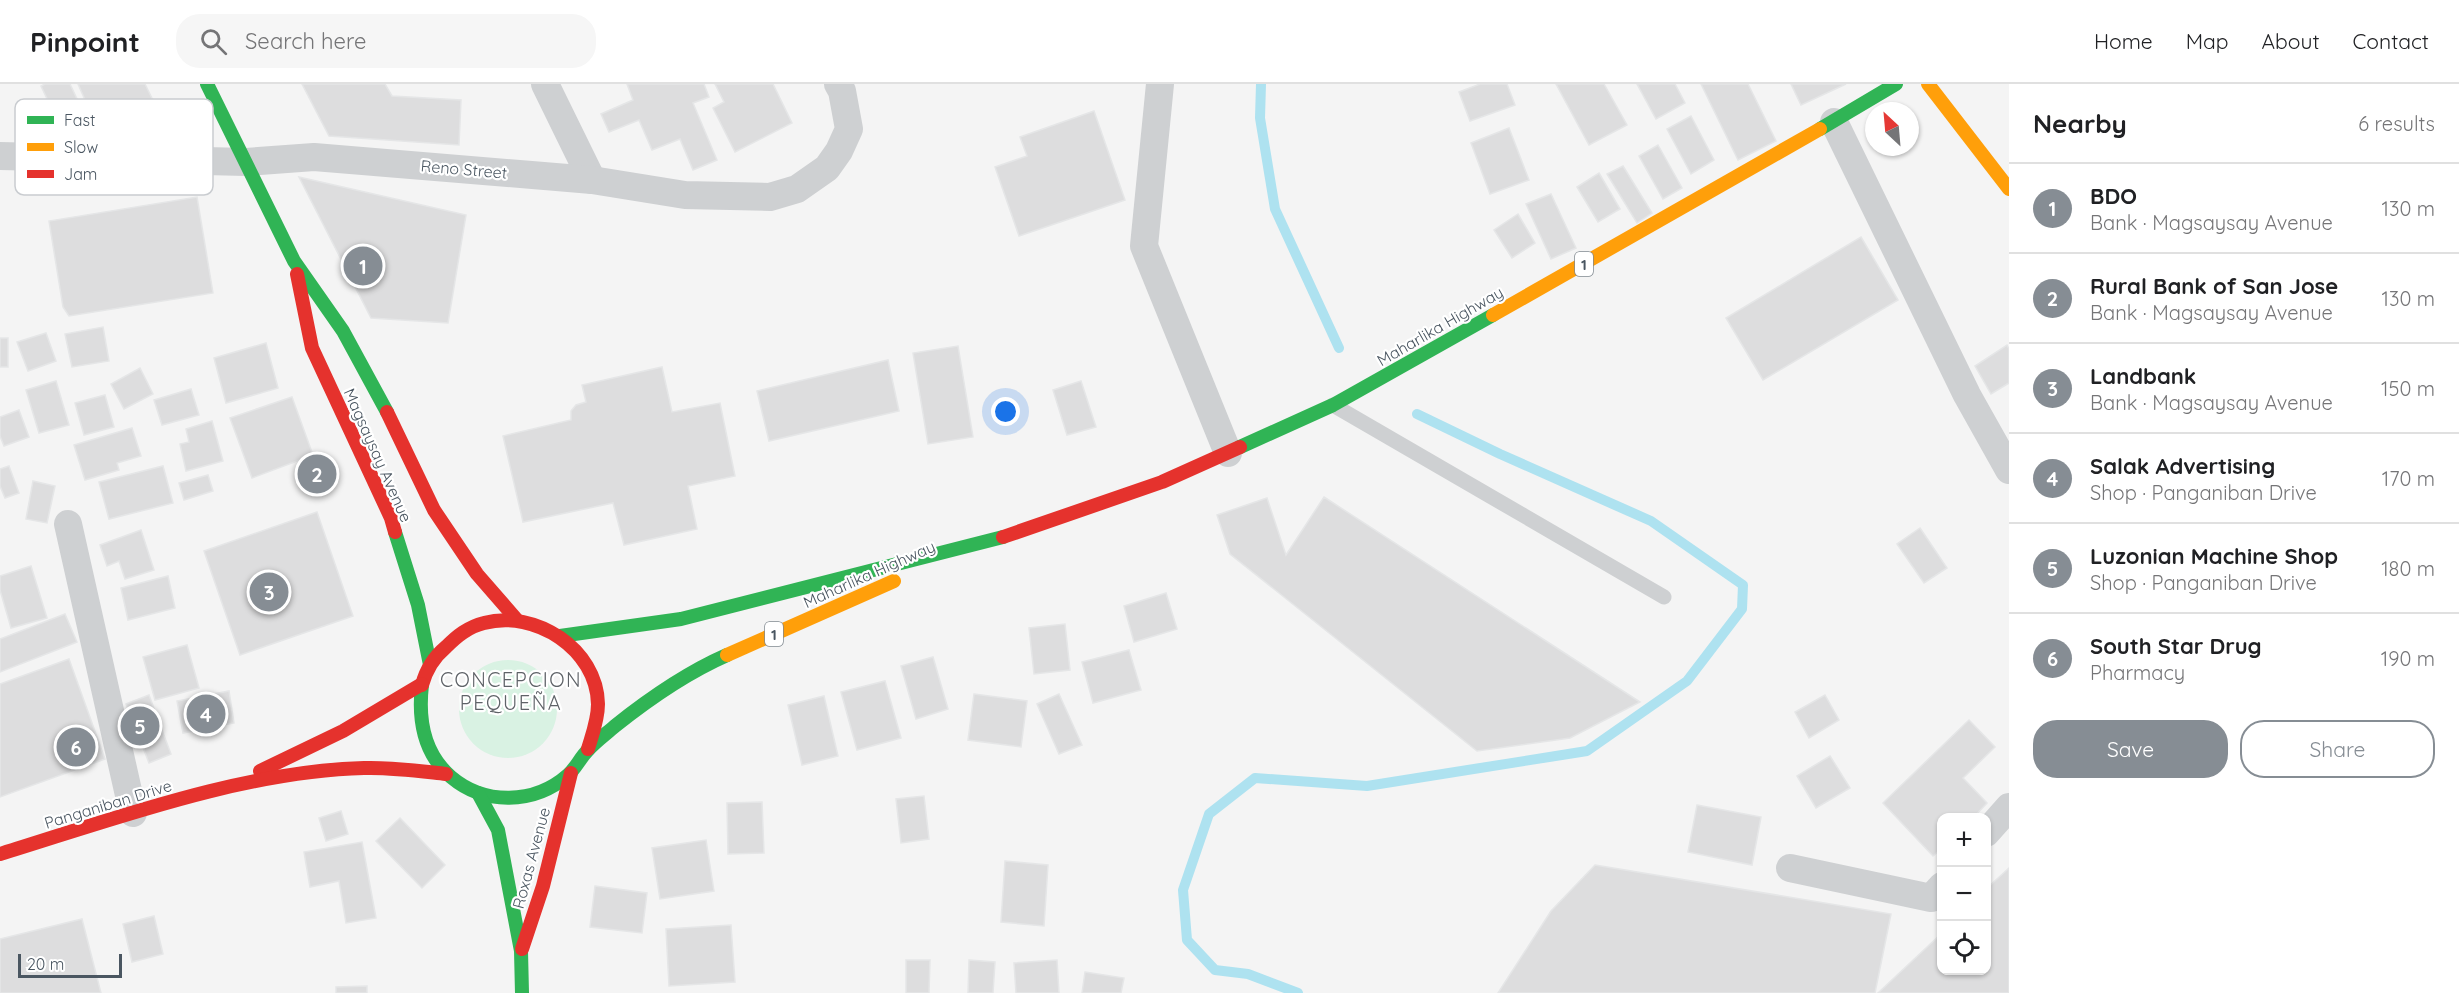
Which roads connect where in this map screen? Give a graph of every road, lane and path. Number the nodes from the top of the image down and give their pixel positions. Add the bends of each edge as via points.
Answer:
1 (207, 84) edge
2 (545, 84) edge
3 (838, 84) edge
4 (1160, 84) edge
5 (1896, 84) edge
6 (1928, 84) edge
7 (1834, 122) junction
8 (0, 156) edge
9 (15, 156) edge
10 (213, 161) edge
11 (246, 162) junction
12 (592, 180) junction
13 (2009, 189) edge
14 (294, 261) junction
15 (1333, 405) junction
16 (1228, 453) junction
17 (2009, 470) edge
18 (68, 524) dead end
19 (975, 546) junction
20 (1664, 597) dead end
21 (517, 620) junction
22 (560, 636) junction
23 (430, 665) junction
24 (422, 684) junction
25 (588, 749) junction
26 (571, 773) junction
27 (446, 774) junction
28 (225, 788) junction
29 (478, 793) junction
30 (2009, 807) edge
31 (133, 813) junction
32 (1991, 827) edge
33 (0, 854) edge
34 (1790, 868) dead end
35 (1937, 891) edge
36 (521, 951) junction
37 (522, 993) edge

1 - 11 main road, Magsaysay Avenue
2 - 12 street
3 - 12 street, Reno Street via 849,129 827,168 797,189 771,197 685,195
4 - 16 street via 1144,246
5 - 7 main road, Maharlika Highway / 1
6 - 13 main road
7 - 15 main road, Maharlika Highway / 1
7 - 17 street via 1967,395
8 - 9 street, Reno Street
10 - 11 street, Reno Street
11 - 12 street, Reno Street via 315,157
11 - 14 main road, Magsaysay Avenue
14 - 21 main road, Magsaysay Avenue via 343,331 434,510 477,574
14 - 23 main road, Magsaysay Avenue via 312,348 391,518 418,605
15 - 16 main road, Maharlika Highway / 1
15 - 20 lane
16 - 19 main road, Maharlika Highway / 1 via 1162,482
18 - 31 street
19 - 22 main road, Maharlika Highway / 1 via 681,619
19 - 25 main road, Maharlika Highway / 1 via 696,669
21 - 22 main road, 1 via 540,625
21 - 23 main road, 1 via 492,620 467,629 446,645
22 - 25 main road, 1 via 578,652 591,674 597,697 597,721
23 - 24 main road, 1
24 - 27 main road, 1 via 418,708 421,732 430,755
24 - 28 main road, Panganiban Drive via 342,734
25 - 26 main road, Maharlika Highway / 1
26 - 29 main road, 1 via 527,796 502,798
26 - 36 main road, Roxas Avenue / 1 via 543,886
27 - 28 main road, Panganiban Drive via 351,769
27 - 29 main road, 1
28 - 31 main road, Panganiban Drive
29 - 36 main road, Roxas Avenue / 1 via 498,830
30 - 32 street
31 - 33 main road, Panganiban Drive
34 - 35 street via 1931,898
36 - 37 main road, Roxas Avenue / 1

